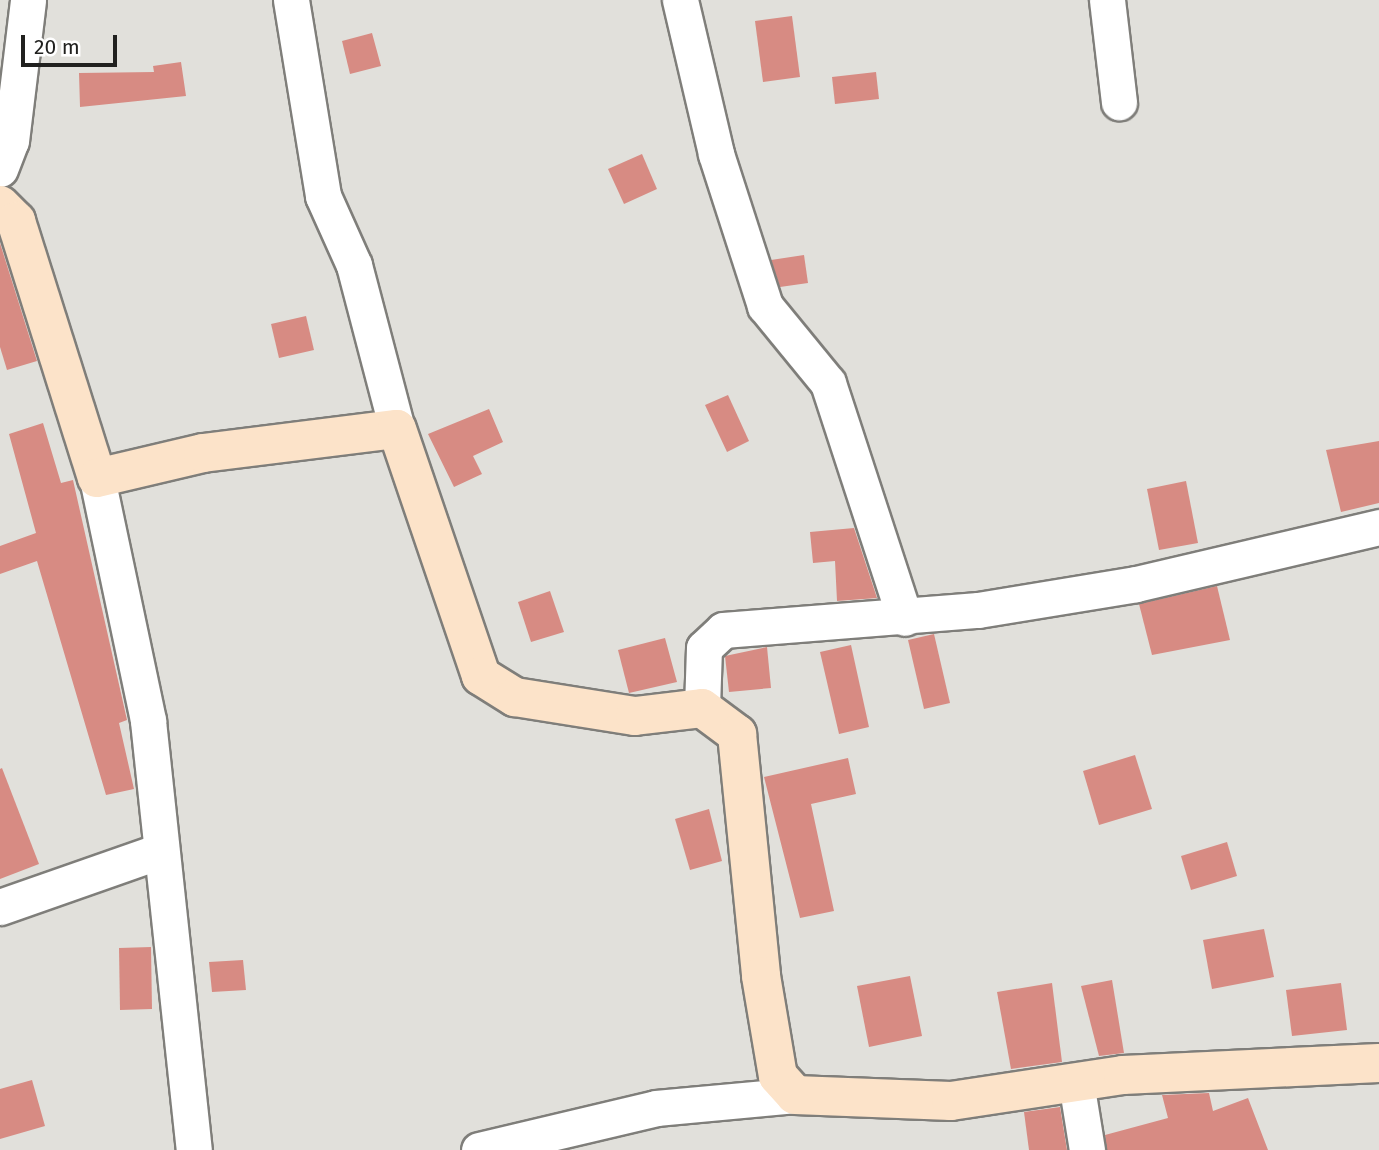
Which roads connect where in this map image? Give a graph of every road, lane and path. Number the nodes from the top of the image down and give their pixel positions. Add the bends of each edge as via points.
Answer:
1 (28, 0) edge
2 (290, 0) edge
3 (680, 0) edge
4 (1107, 0) edge
5 (1119, 102) dead end
6 (0, 169) edge
7 (0, 205) edge
8 (397, 429) junction
9 (97, 478) junction
10 (1379, 527) edge
11 (905, 618) junction
12 (702, 708) junction
13 (160, 851) junction
14 (0, 906) edge
15 (1379, 1063) edge
16 (1076, 1082) junction
17 (795, 1096) junction
18 (194, 1150) edge
19 (479, 1150) edge
20 (1087, 1150) edge

1 - 6 street via 11,141
2 - 8 street via 323,196 354,265
3 - 11 street via 716,154 765,306 828,383
4 - 5 street
7 - 9 street via 16,220
8 - 9 street via 203,453
8 - 12 street via 481,676 515,696 635,716
9 - 13 street via 148,721
10 - 11 street via 1136,584
11 - 12 street via 723,630 704,648
12 - 17 street via 737,734 761,976 778,1076
13 - 14 street
13 - 18 street
15 - 16 street
16 - 17 street via 951,1101
16 - 20 street
17 - 19 street via 656,1108

